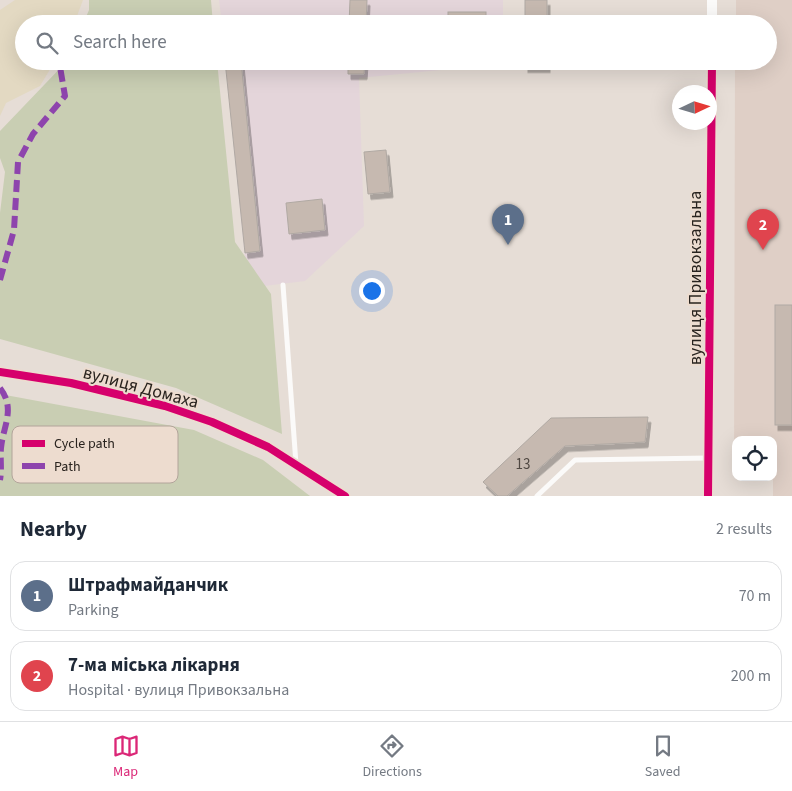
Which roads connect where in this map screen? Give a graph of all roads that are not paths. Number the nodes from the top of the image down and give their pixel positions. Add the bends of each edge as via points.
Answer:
1 (712, 0) edge
2 (712, 15) edge
3 (712, 70) edge
4 (283, 285) dead end
5 (0, 372) edge
6 (708, 458) junction
7 (296, 464) junction
8 (345, 496) edge
9 (537, 496) edge
10 (708, 496) edge

1 - 2 street
3 - 6 street, вулиця Привокзальна
4 - 7 lane
5 - 7 street, вулиця Домаха via 71,383 165,406 212,422 268,447
6 - 9 lane via 575,460
6 - 10 street, вулиця Привокзальна
7 - 8 street, вулиця Домаха

